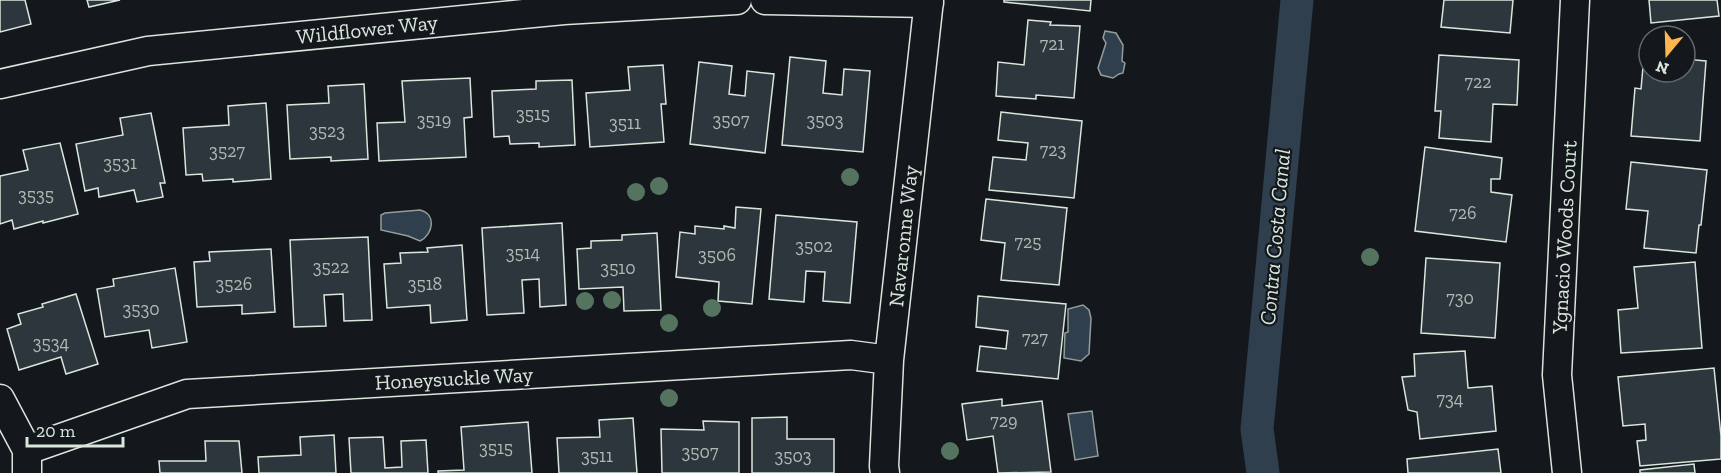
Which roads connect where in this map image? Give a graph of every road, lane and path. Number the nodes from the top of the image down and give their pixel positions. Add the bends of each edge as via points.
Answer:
1 (737, 0) edge
2 (765, 0) edge
3 (1575, 0) edge
4 (929, 2) edge
5 (563, 5) edge
6 (0, 84) edge
7 (889, 360) junction
8 (0, 399) edge
9 (27, 461) edge
10 (885, 473) edge
11 (1568, 473) edge

1 - 5 street, Wildflower Way
2 - 4 street
3 - 11 street, Ygnacio Woods Court via 1557,375
4 - 7 street, Navaronne Way
5 - 6 street, Wildflower Way via 147,51
7 - 9 street, Honeysuckle Way via 851,355 187,394
7 - 10 street, Navaronne Way
8 - 9 street

